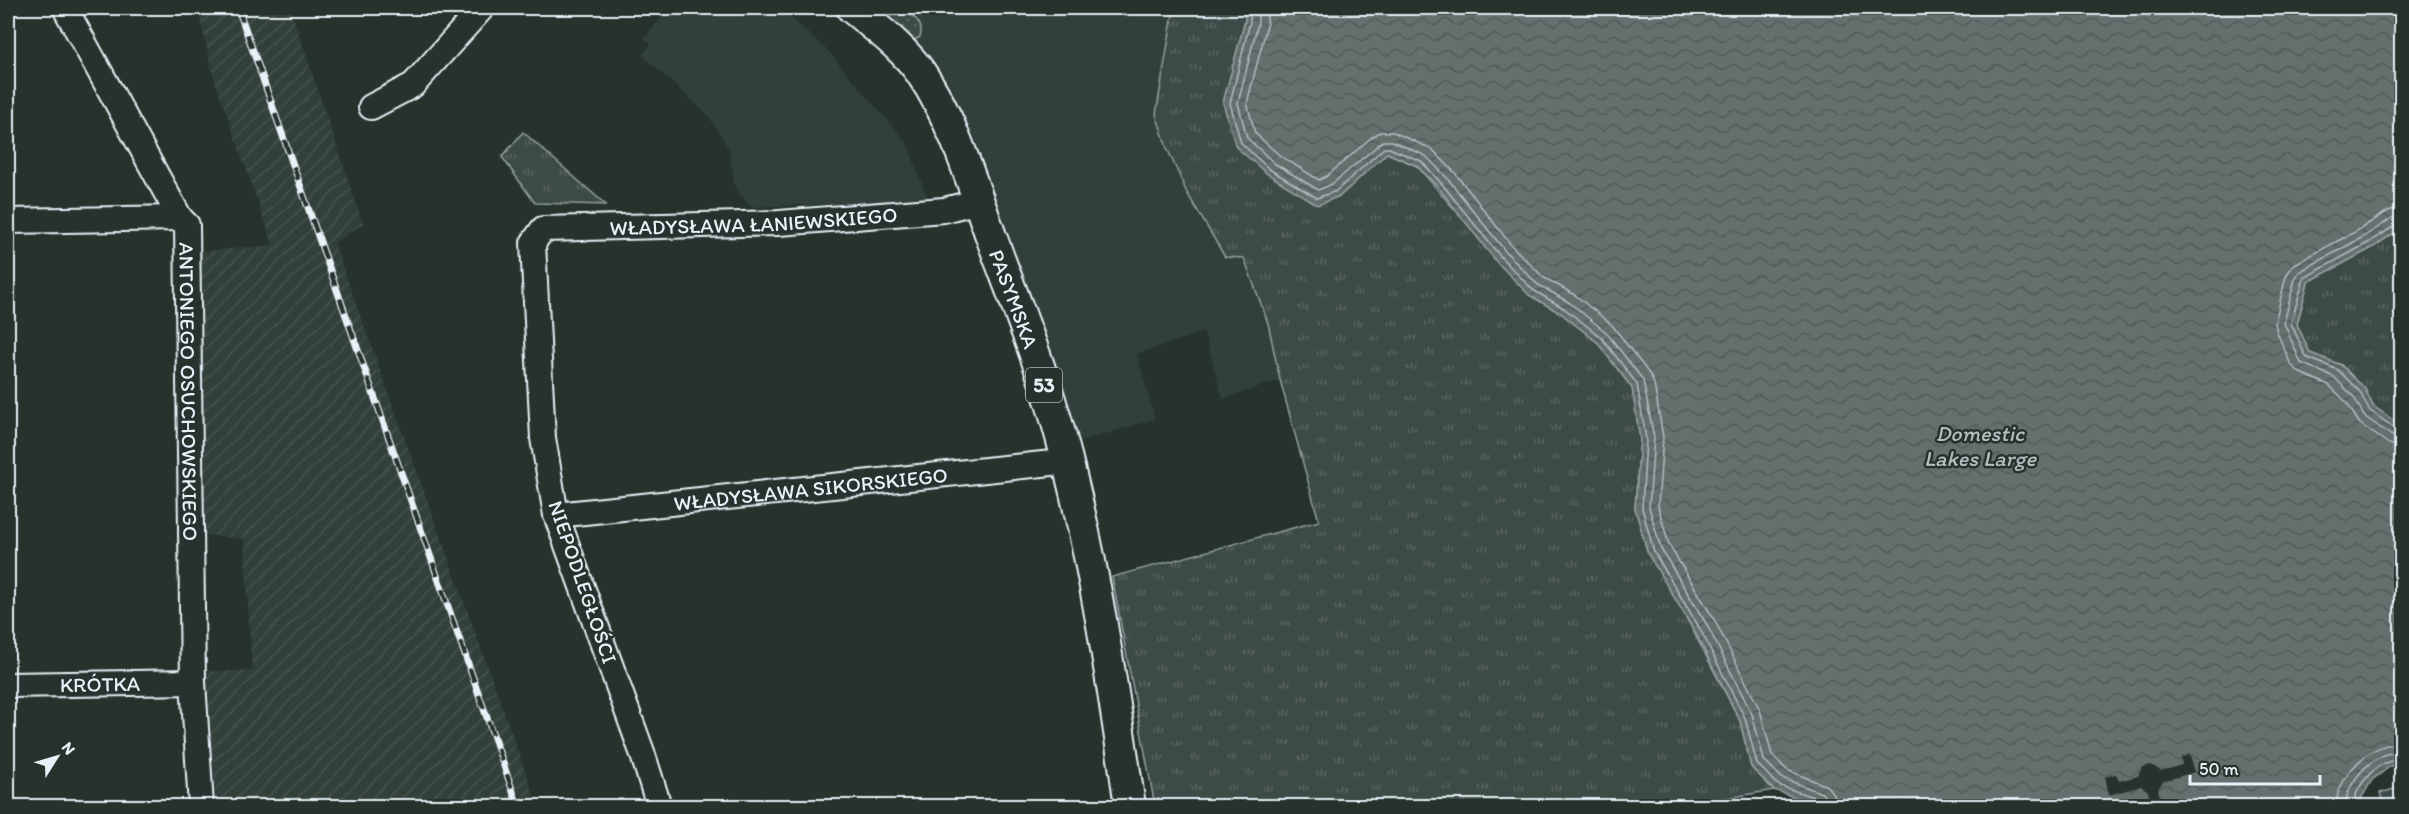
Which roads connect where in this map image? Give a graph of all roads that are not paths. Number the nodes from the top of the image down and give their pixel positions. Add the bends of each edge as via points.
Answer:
1 (65, 8) edge
2 (482, 8) edge
3 (852, 8) edge
4 (372, 107) dead end
5 (979, 201) junction
6 (180, 218) junction
7 (8, 221) edge
8 (533, 243) joint
9 (1066, 458) junction
10 (556, 516) junction
11 (193, 682) junction
12 (8, 685) edge
13 (201, 807) edge
14 (659, 807) edge
15 (1130, 807) edge

1 - 6 street, ANTONIEGO OSUCHOWSKIEGO
2 - 4 street via 413,85
3 - 5 main road, PASYMSKA / 53 via 889,38 923,76 952,132
5 - 8 street, WŁADYSŁAWA ŁANIEWSKIEGO via 944,210 779,223 543,229
5 - 9 main road, PASYMSKA / 53
6 - 7 street
6 - 11 street, ANTONIEGO OSUCHOWSKIEGO via 187,225 188,234
8 - 10 street, NIEPODLEGŁOŚCI via 543,438
9 - 10 street, WŁADYSŁAWA SIKORSKIEGO
9 - 15 main road, PASYMSKA / 53 via 1096,587
10 - 14 street, NIEPODLEGŁOŚCI
11 - 12 street, KRÓTKA
11 - 13 street, ANTONIEGO OSUCHOWSKIEGO

